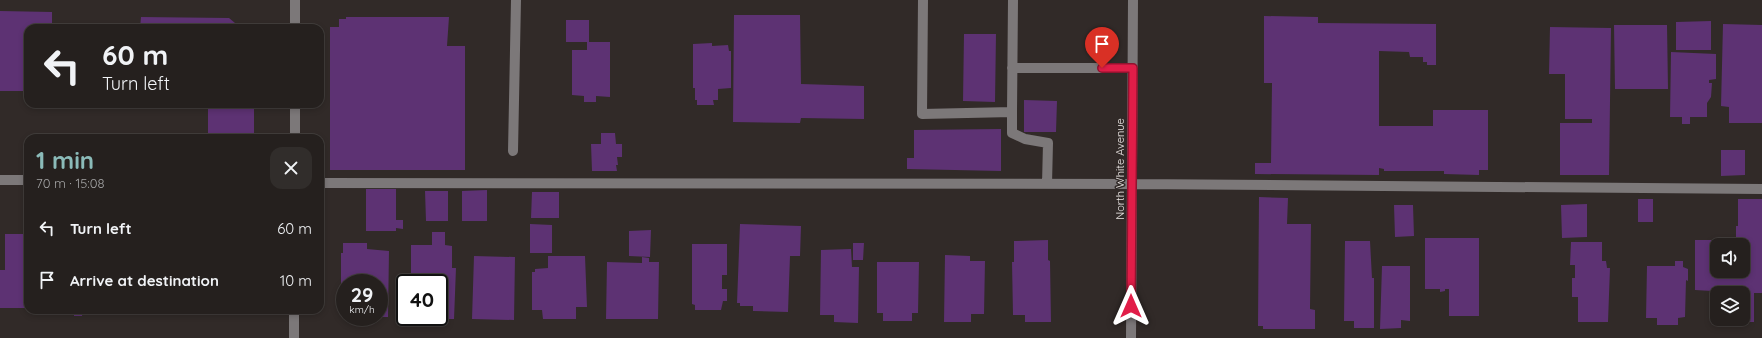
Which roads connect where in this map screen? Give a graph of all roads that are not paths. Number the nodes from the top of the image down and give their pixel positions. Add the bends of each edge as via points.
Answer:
1 (295, 0) edge
2 (516, 0) edge
3 (924, 0) edge
4 (1013, 0) edge
5 (1133, 0) edge
6 (295, 24) edge
7 (1012, 68) junction
8 (1133, 68) junction
9 (295, 108) edge
10 (1012, 112) junction
11 (295, 134) edge
12 (513, 151) dead end
13 (0, 180) edge
14 (24, 180) edge
15 (324, 183) edge
16 (1047, 184) junction
17 (1132, 184) junction
18 (1762, 189) edge
19 (294, 314) edge
20 (294, 338) edge
21 (1131, 338) edge

1 - 6 street
2 - 12 street
3 - 10 street via 922,114
4 - 7 street
5 - 8 street, North White Avenue
7 - 8 street
7 - 10 street
8 - 17 street, North White Avenue
9 - 11 street
10 - 16 street via 1012,133 1024,139 1048,143
13 - 14 street
15 - 16 street
16 - 17 street
17 - 18 street
17 - 21 street, North White Avenue
19 - 20 street

